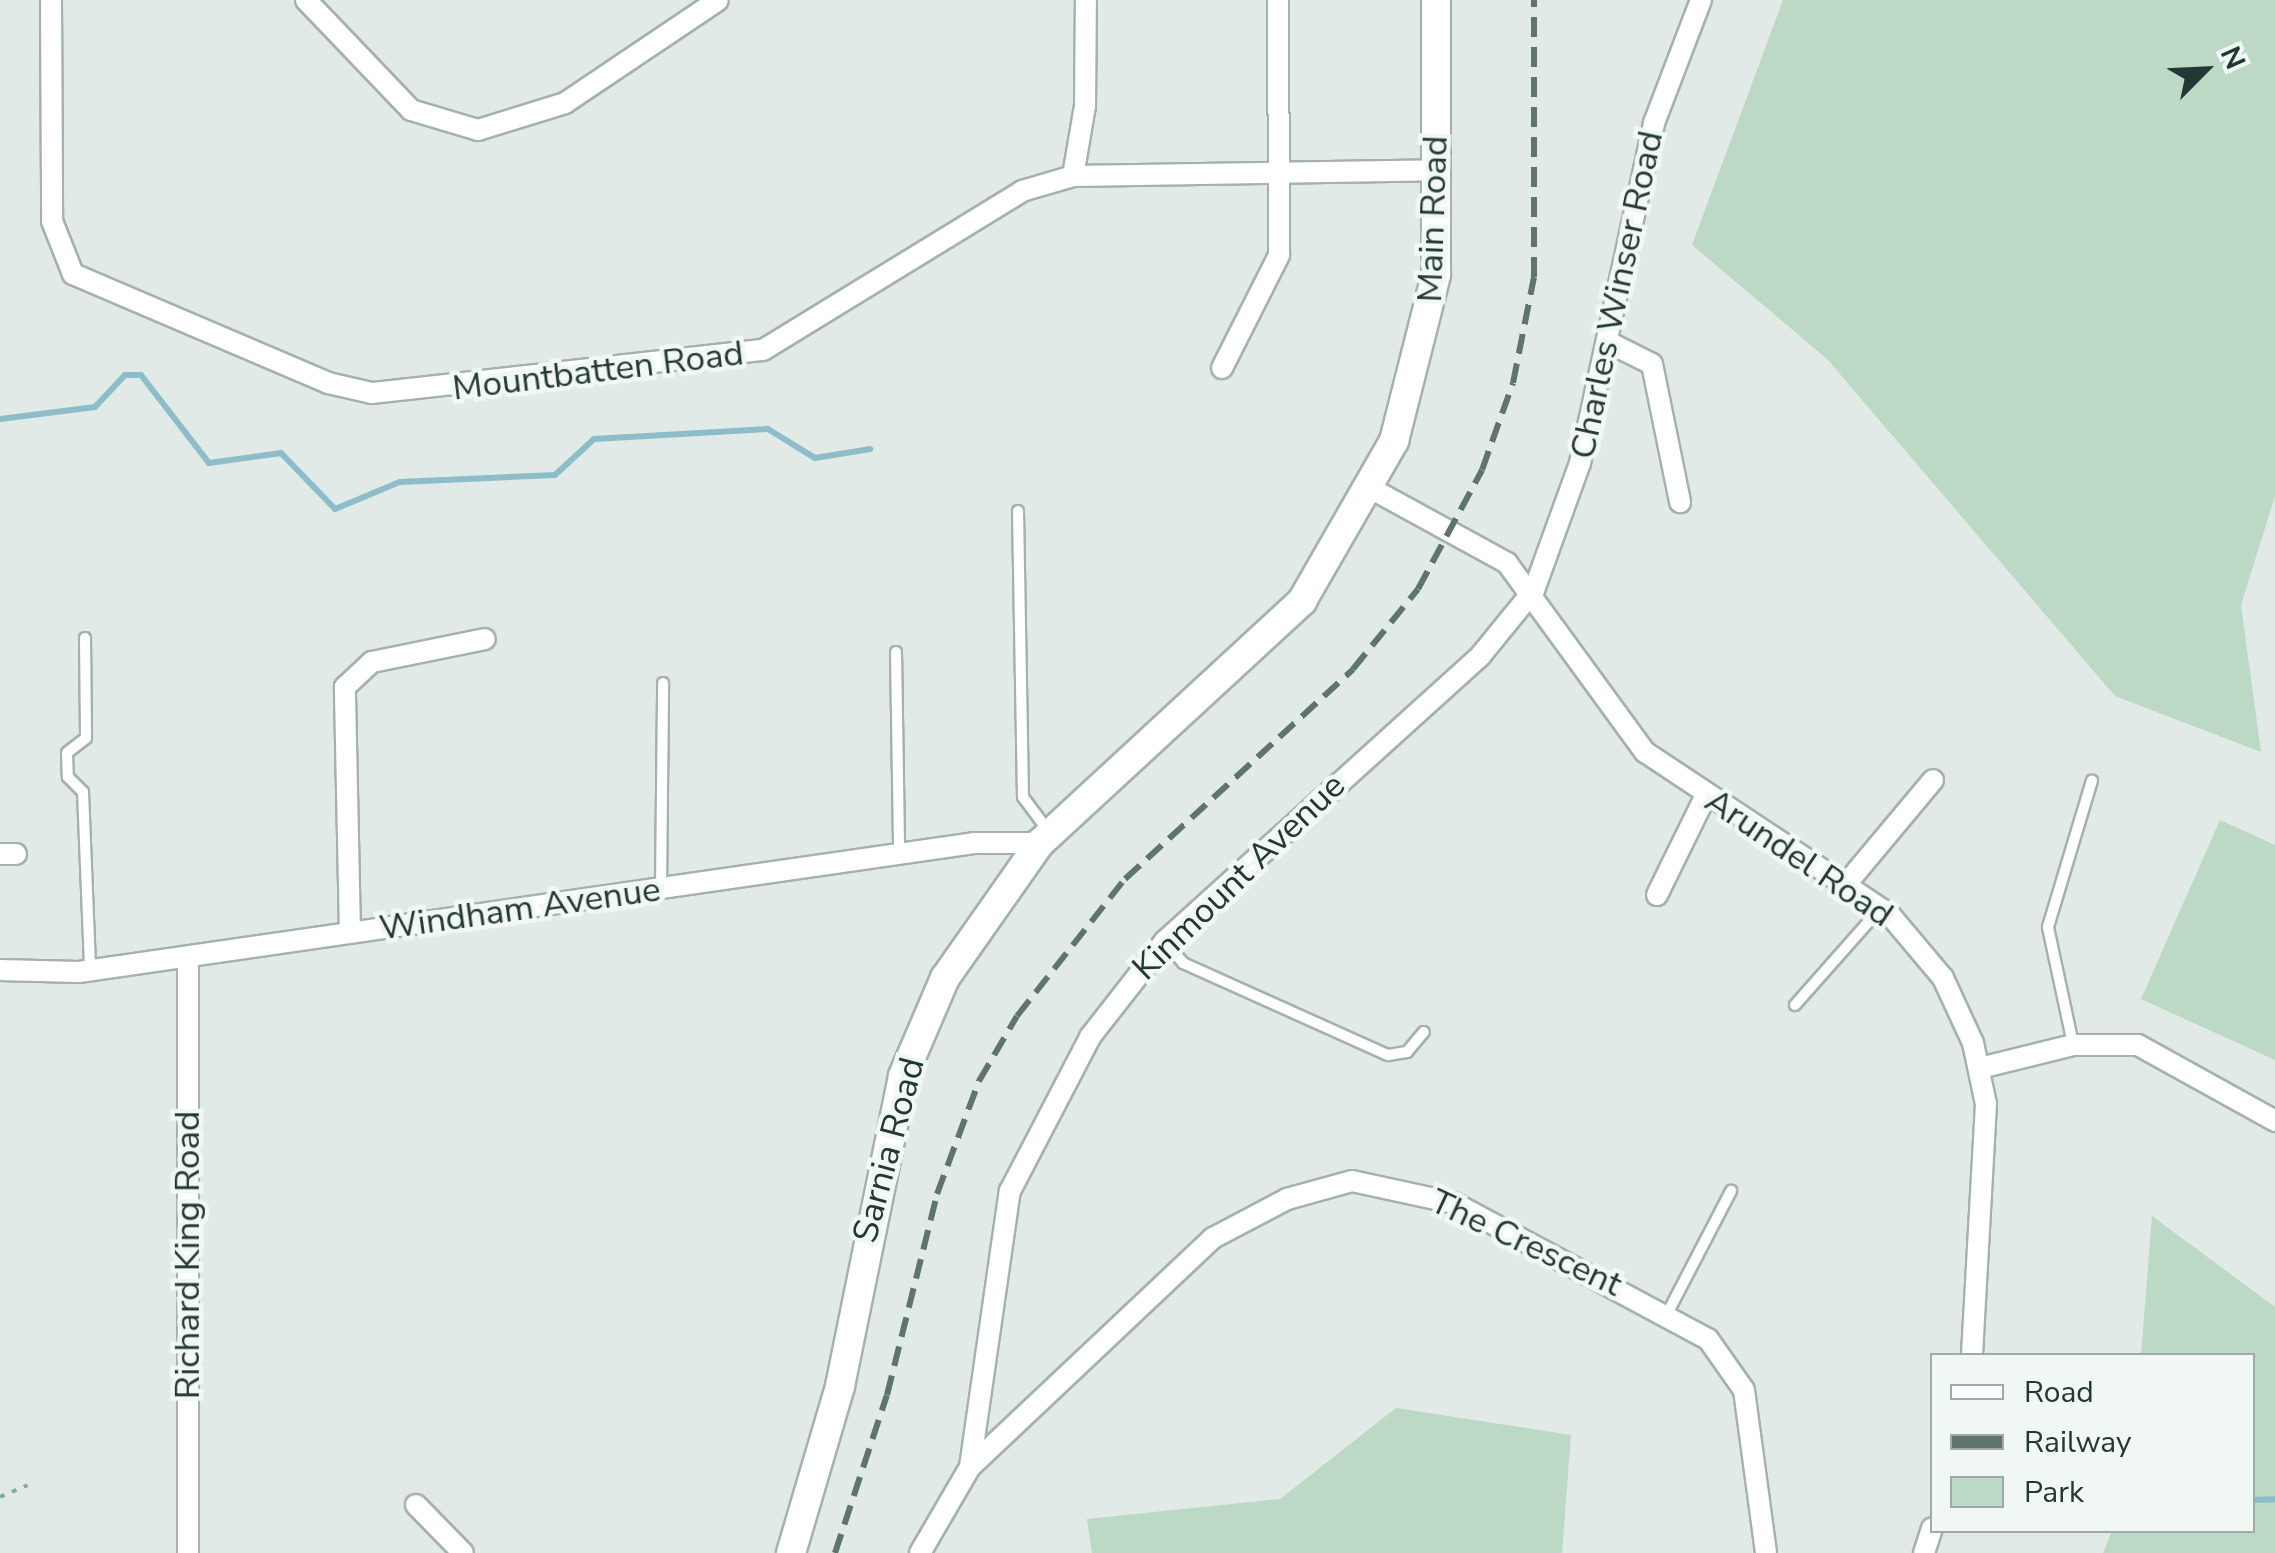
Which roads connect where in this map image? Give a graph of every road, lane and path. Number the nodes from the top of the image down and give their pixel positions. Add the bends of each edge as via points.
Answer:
1 (51, 0) edge
2 (306, 0) edge
3 (718, 0) edge
4 (1086, 0) edge
5 (1278, 0) edge
6 (1436, 0) edge
7 (1701, 0) edge
8 (1438, 170) junction
9 (1280, 172) junction
10 (1073, 176) junction
11 (1608, 342) junction
12 (1222, 368) dead end
13 (1372, 489) junction
14 (1680, 502) dead end
15 (1018, 511) dead end
16 (1534, 590) junction
17 (84, 638) dead end
18 (485, 639) dead end
19 (896, 652) dead end
20 (662, 683) dead end
21 (1932, 780) dead end
22 (2092, 780) dead end
23 (1706, 795) junction
24 (1045, 838) junction
25 (899, 854) junction
26 (1848, 883) junction
27 (661, 888) junction
28 (1657, 895) dead end
29 (1880, 908) junction
30 (350, 933) junction
31 (1165, 941) junction
32 (188, 957) junction
33 (0, 970) edge
34 (90, 971) junction
35 (1795, 1005) dead end
36 (1424, 1032) dead end
37 (2073, 1046) junction
38 (1980, 1068) junction
39 (2275, 1121) edge
40 (1731, 1192) dead end
41 (1667, 1314) junction
42 (1972, 1353) edge
43 (970, 1467) junction
44 (28, 1485) dead end
45 (0, 1497) edge
46 (416, 1505) dead end
47 (188, 1553) edge
48 (464, 1553) edge
49 (791, 1553) edge
50 (920, 1553) edge
51 (1766, 1553) edge

1 - 10 street, Mountbatten Road via 52,220 72,274 328,384 372,393 763,350 1022,191
2 - 3 street via 411,110 478,130 565,104
4 - 10 street
5 - 9 street
6 - 8 main road, Main Road
7 - 11 street, Charles Winser Road via 1654,123
8 - 9 street, Mountbatten Road
8 - 13 main road, Main Road via 1429,318
9 - 10 street, Mountbatten Road
9 - 12 street via 1279,256
11 - 14 street via 1657,374
11 - 16 street, Charles Winser Road via 1566,516
13 - 16 street, Arundel Road via 1492,551
13 - 24 main road, Sarnia Road via 1302,600
15 - 24 lane via 1023,797
16 - 23 street, Arundel Road via 1632,738
16 - 31 street, Kinmount Avenue via 1481,654
17 - 34 lane via 86,738 67,753 68,777 83,792
18 - 30 street via 372,662 344,686
19 - 25 lane
20 - 27 lane
21 - 26 street
22 - 37 lane via 2048,927
23 - 26 street, Arundel Road
23 - 28 street
24 - 25 street, Windham Avenue
24 - 49 main road, Sarnia Road via 944,978 902,1076 840,1386
25 - 27 street, Windham Avenue
26 - 29 street, Arundel Road
27 - 30 street, Windham Avenue
29 - 35 lane
29 - 38 street, Arundel Road via 1943,978
30 - 32 street, Windham Avenue
31 - 36 lane via 1183,963 1388,1054 1407,1052
31 - 43 street, Kinmount Avenue via 1090,1037 1010,1191
32 - 34 street, Windham Avenue
32 - 47 street, Richard King Road
33 - 34 street, Windham Avenue
37 - 38 street
37 - 39 street via 2152,1048
38 - 42 street, Arundel Road via 1987,1149
40 - 41 lane
41 - 43 street, The Crescent via 1454,1203 1352,1180 1320,1186 1190,1257 1027,1423
41 - 51 street, The Crescent via 1708,1339 1744,1390
43 - 50 street, Kinmount Avenue
44 - 45 path
46 - 48 street

